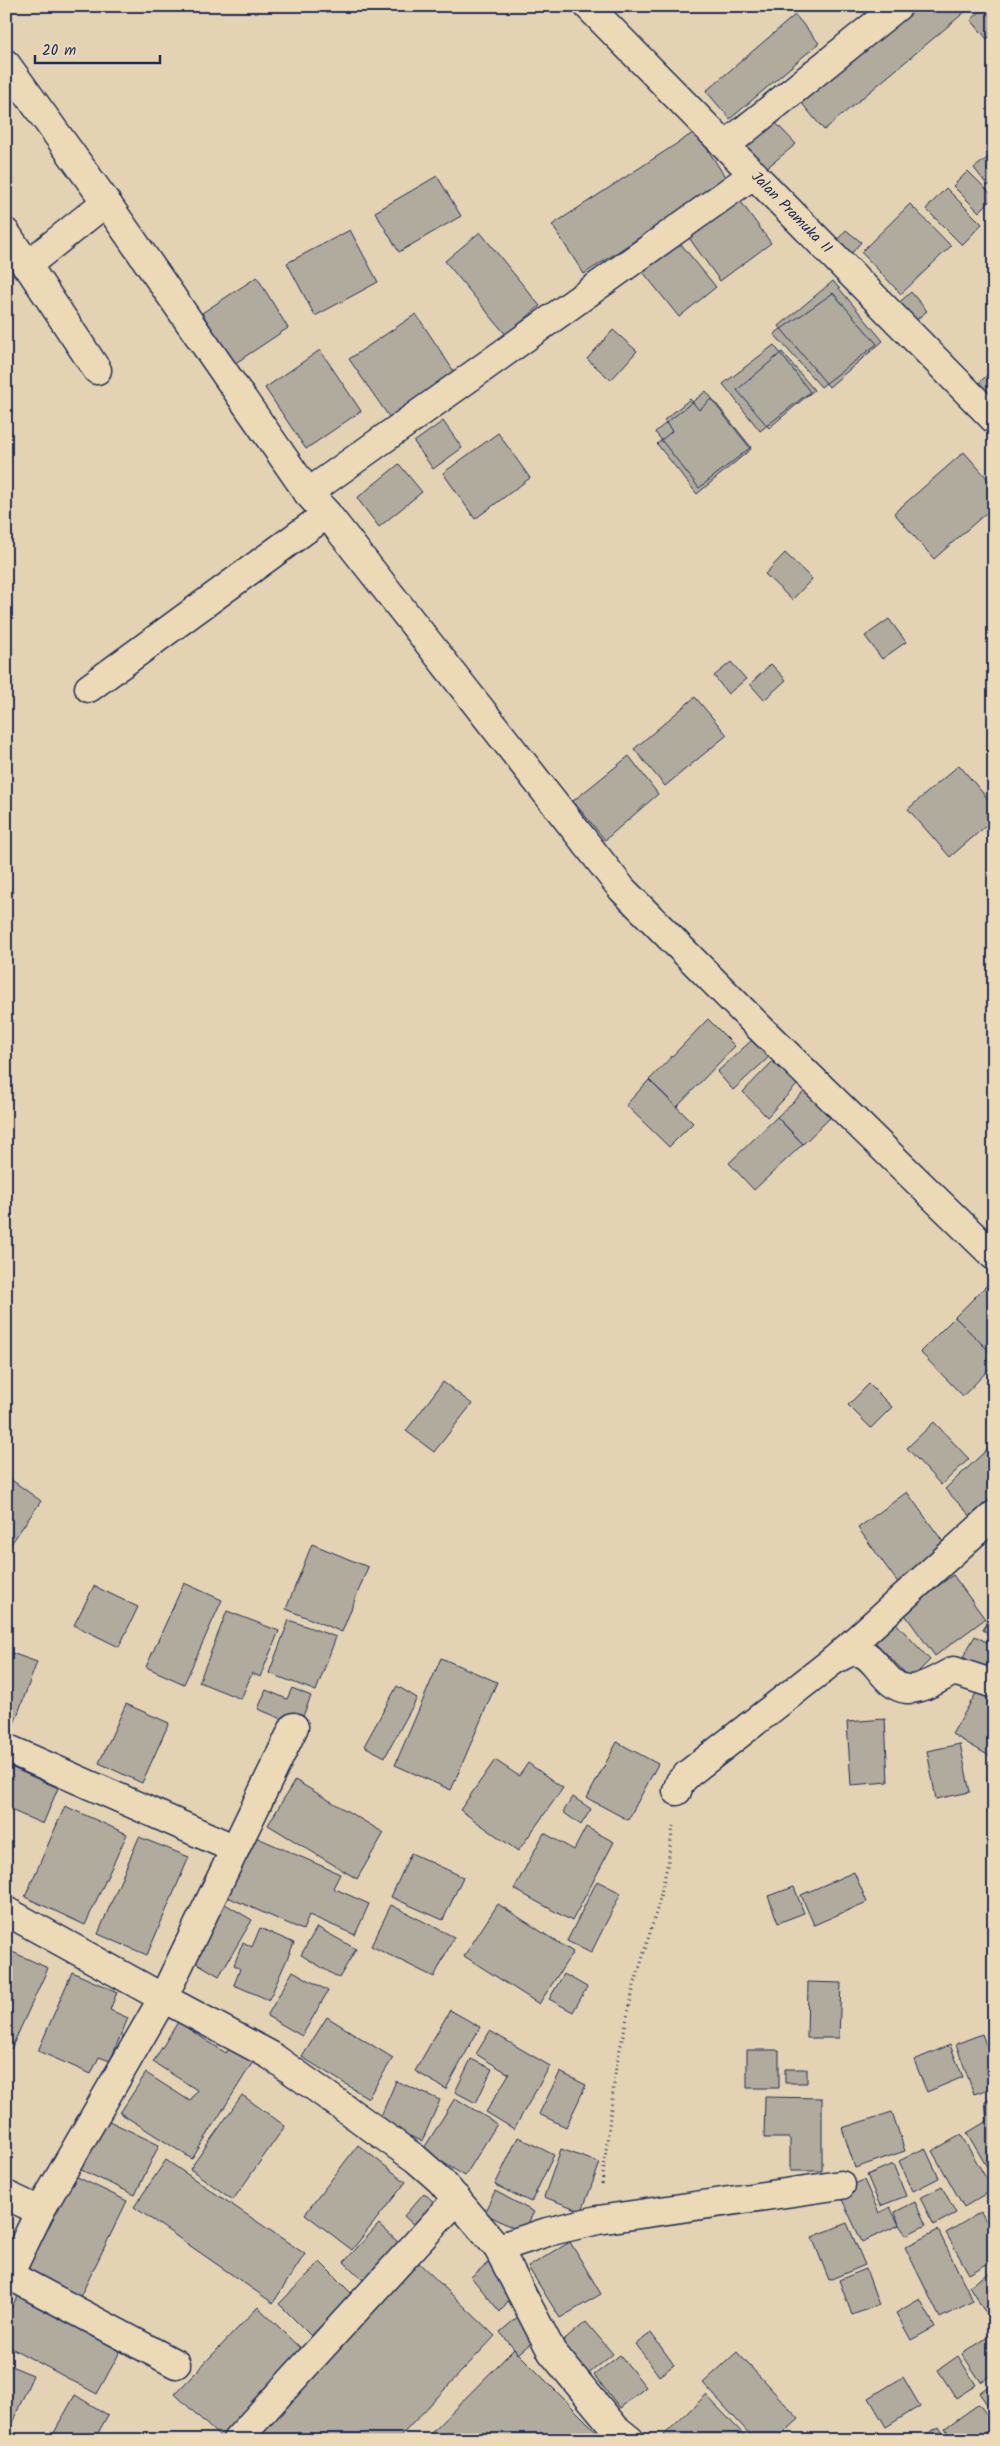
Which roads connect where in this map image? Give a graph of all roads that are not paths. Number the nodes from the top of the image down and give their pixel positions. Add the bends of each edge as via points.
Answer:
1 (588, 6) edge
2 (898, 6) edge
3 (6, 64) edge
4 (726, 145) junction
5 (754, 174) junction
6 (106, 202) junction
7 (6, 233) edge
8 (26, 266) junction
9 (97, 370) dead end
10 (994, 419) edge
11 (308, 493) junction
12 (327, 514) junction
13 (89, 688) dead end
14 (994, 1256) edge
15 (994, 1515) edge
16 (834, 1660) junction
17 (994, 1684) edge
18 (294, 1727) dead end
19 (6, 1748) edge
20 (676, 1790) road end
21 (235, 1848) junction
22 (6, 1911) edge
23 (163, 1998) junction
24 (841, 2185) dead end
25 (6, 2195) edge
26 (458, 2199) junction
27 (40, 2211) junction
28 (498, 2248) junction
29 (8, 2278) edge
30 (176, 2364) dead end
31 (237, 2440) edge
32 (630, 2440) edge

1 - 4 street, Jalan Pramuka II
2 - 4 street
3 - 6 street
4 - 5 street, Jalan Pramuka II
5 - 10 street, Jalan Pramuka II
5 - 11 street
6 - 8 street
6 - 11 street
7 - 8 street
8 - 9 street
11 - 12 street
12 - 13 street
12 - 14 street via 622,889
15 - 16 street
16 - 17 street via 851,1652 862,1653 896,1685 908,1689 954,1671
16 - 20 street via 688,1774
18 - 21 street
19 - 21 street
21 - 23 street
22 - 23 street
23 - 26 street via 270,2055 416,2159
23 - 27 street
24 - 28 street via 598,2220
25 - 27 street
26 - 28 street
26 - 31 street
27 - 29 street
28 - 32 street via 552,2352 615,2428
29 - 30 street

